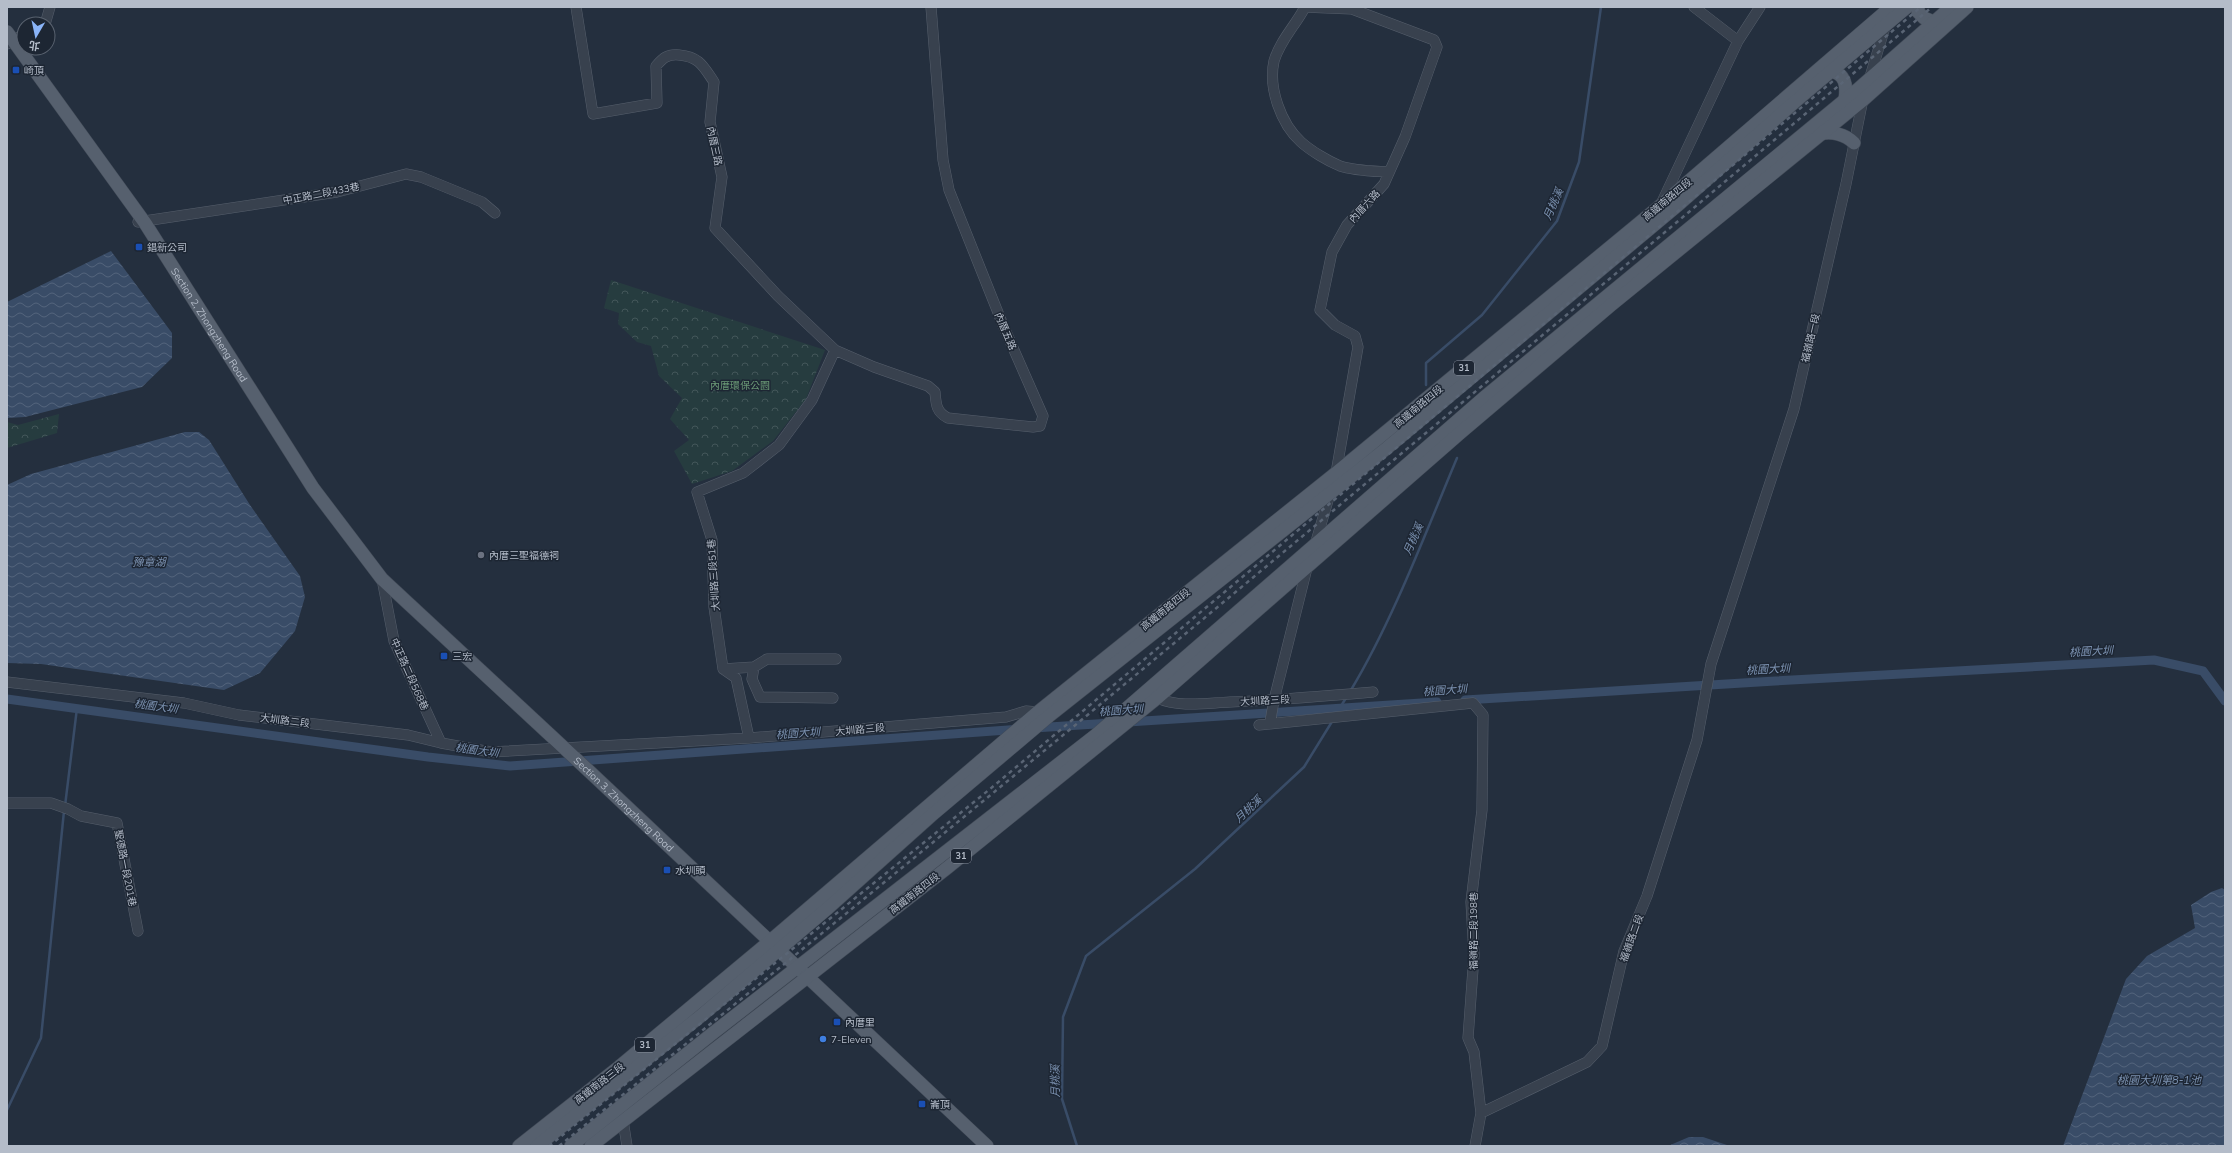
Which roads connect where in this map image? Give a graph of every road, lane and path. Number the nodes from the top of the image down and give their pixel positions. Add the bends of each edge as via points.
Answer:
1 (576, 7) edge
2 (931, 7) edge
3 (1694, 7) edge
4 (1760, 7) edge
5 (1891, 7) edge
6 (1907, 7) edge
7 (1918, 7) edge
8 (1951, 7) edge
9 (1968, 7) edge
10 (1304, 8) edge
11 (1363, 10) edge
12 (1934, 22) junction
13 (1886, 24) junction
14 (13, 38) edge
15 (1738, 41) junction
16 (1830, 72) junction
17 (1870, 79) junction
18 (1845, 99) junction
19 (1863, 100) junction
20 (1820, 134) junction
21 (1854, 143) junction
22 (1389, 172) junction
23 (1660, 206) junction
24 (495, 213) dead end
25 (142, 223) junction
26 (1580, 287) junction
27 (1523, 319) junction
28 (835, 350) junction
29 (1486, 396) junction
30 (1460, 433) junction
31 (1336, 473) junction
32 (1332, 491) junction
33 (1261, 531) junction
34 (1314, 547) junction
35 (1307, 567) junction
36 (1230, 574) junction
37 (382, 579) junction
38 (1270, 600) junction
39 (1233, 617) junction
40 (836, 659) dead end
41 (754, 667) junction
42 (1710, 667) joint
43 (723, 669) junction
44 (7, 682) edge
45 (1373, 692) dead end
46 (833, 698) dead end
47 (1157, 698) junction
48 (1273, 701) junction
49 (1039, 716) junction
50 (1270, 722) junction
51 (1259, 725) dead end
52 (749, 738) junction
53 (441, 743) junction
54 (563, 748) junction
55 (7, 803) edge
56 (138, 931) dead end
57 (774, 945) junction
58 (801, 972) junction
59 (1481, 1113) junction
60 (623, 1120) junction
61 (519, 1146) edge
62 (537, 1146) edge
63 (571, 1146) edge
64 (591, 1146) edge
65 (627, 1146) edge
66 (987, 1146) edge
67 (1475, 1146) edge

1 - 28 street, 內厝三路 via 593,114 657,103 656,66 663,57 672,54 692,56 701,63 714,82 710,122 722,177 715,228 778,296
2 - 28 street, 內厝五路 via 943,160 949,190 1043,416 1040,426 948,418 941,415 936,408 935,392 928,386
3 - 15 street
4 - 15 street
5 - 13 street, 福嶺路一段
5 - 23 main road, 高鐵南路四段 / 31
6 - 13 main road, 高鐵南路四段 / 31
7 - 12 main road via 1918,12 1924,18
8 - 12 main road, 31
9 - 19 main road, 31
10 - 11 street, 內厝六路
10 - 22 street via 1284,37 1274,61 1272,83 1283,119 1301,142 1340,166
11 - 22 street, 內厝六路 via 1434,40 1437,47 1405,137
12 - 17 main road, 31
13 - 16 main road, 高鐵南路四段 / 31
13 - 17 street, 福嶺路一段
14 - 25 main road, Section 2, Zhongzheng Road
15 - 23 street
16 - 18 main road via 1836,72 1843,78 1846,84
16 - 26 main road, 高鐵南路四段 / 31
17 - 18 main road, 31
17 - 19 street, 福嶺路一段
18 - 29 main road, 31
19 - 20 main road, 31
19 - 21 street, 福嶺路一段
20 - 21 main road via 1832,133
20 - 30 main road, 31
21 - 42 street, 福嶺路一段 via 1794,408
22 - 31 street, 內厝六路 via 1384,184 1347,225 1332,252 1320,310 1335,325 1355,336 1358,347
23 - 27 main road, 高鐵南路四段 / 31
24 - 25 street, 中正路二段433巷 via 482,202 421,177 406,174 336,192
25 - 37 main road, Section 2, Zhongzheng Road via 313,488
26 - 27 main road via 1542,306
26 - 32 main road, 高鐵南路四段 / 31
27 - 31 main road, 高鐵南路四段 / 31
28 - 43 street, 大圳路三段51巷 via 812,400 779,445 743,473 697,492 712,540 714,606
29 - 30 main road
29 - 34 main road, 31 via 1345,517
30 - 35 main road, 31
31 - 32 street
31 - 33 main road, 高鐵南路四段 / 31
32 - 34 street
32 - 36 main road, 高鐵南路四段 / 31
33 - 36 main road
33 - 49 main road, 高鐵南路四段 / 31
34 - 35 street
34 - 39 main road, 31
35 - 38 main road, 31
35 - 48 street
36 - 49 main road, 高鐵南路四段 / 31
37 - 53 street, 中正路二段568巷 via 394,641
37 - 54 main road, Section 3, Zhongzheng Road
38 - 39 main road
38 - 47 main road, 31
39 - 58 main road, 高鐵南路四段 / 31 via 1096,735
40 - 41 street via 767,658
41 - 43 street
41 - 46 street via 752,679 760,697
42 - 59 street, 福嶺路二段 via 1697,740 1647,896 1624,951 1602,1046 1587,1062
43 - 52 street via 736,678
44 - 53 street, 大圳路二段 via 184,703 239,715 408,735
45 - 48 street, 大圳路三段
47 - 48 street, 大圳路三段 via 1167,703 1187,704
47 - 58 main road, 高鐵南路四段 / 31 via 947,868
48 - 50 street
49 - 52 street, 大圳路三段 via 1026,711 1006,717
49 - 57 main road, 31 via 1007,739
49 - 57 main road, 31 via 1024,738 828,908
50 - 51 street
50 - 59 street, 福嶺路二段198巷 via 1473,703 1482,715 1482,810 1471,902 1474,956 1468,1038 1474,1052
52 - 54 street, 大圳路三段
53 - 54 street, 大圳路二段 via 490,752
54 - 57 main road, Section 3, Zhongzheng Road
55 - 56 street, 聖德路一段201巷 via 51,804 82,816 117,823
57 - 58 main road, Section 3, Zhongzheng Road
57 - 61 main road, 高鐵南路三段 / 31
57 - 62 main road, 高鐵南路三段 / 31 via 702,1015
58 - 60 main road, 31
58 - 63 main road, 31
58 - 66 main road, Section 3, Zhongzheng Road
59 - 67 street
60 - 64 main road, 31
60 - 65 street

